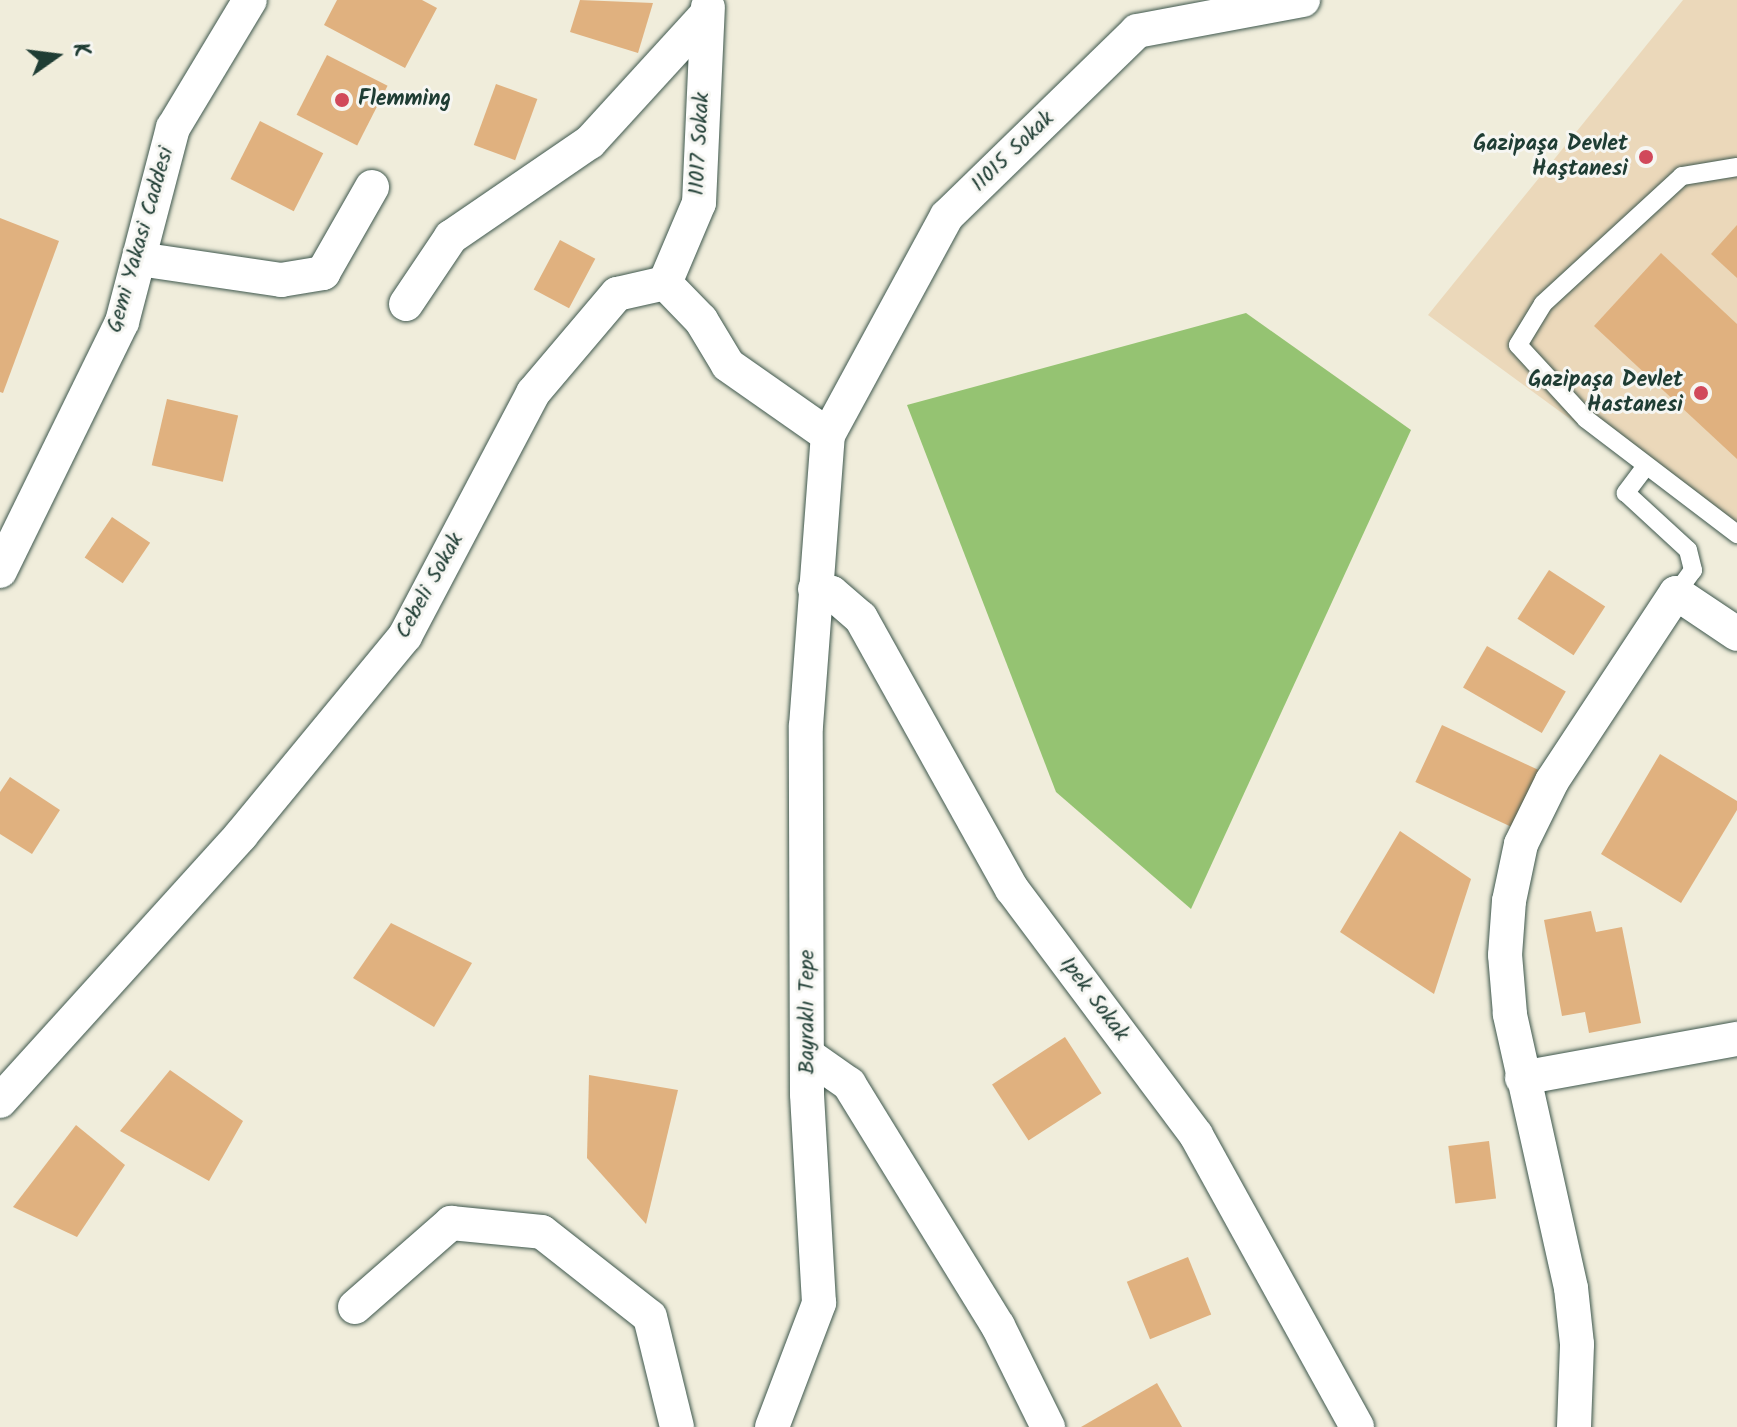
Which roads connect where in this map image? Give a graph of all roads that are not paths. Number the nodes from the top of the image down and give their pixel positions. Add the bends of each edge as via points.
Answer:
1 (250, 0) edge
2 (1303, 0) edge
3 (708, 8) edge
4 (1737, 167) edge
5 (372, 187) dead end
6 (139, 259) junction
7 (665, 283) junction
8 (406, 304) dead end
9 (828, 435) junction
10 (1646, 466) junction
11 (1737, 534) edge
12 (0, 571) edge
13 (815, 589) junction
14 (1676, 593) junction
15 (1737, 634) edge
16 (1737, 1039) edge
17 (809, 1056) junction
18 (1522, 1078) junction
19 (0, 1101) edge
20 (355, 1307) dead end
21 (677, 1427) edge
22 (772, 1427) edge
23 (1048, 1427) edge
24 (1357, 1427) edge
25 (1574, 1427) edge

1 - 6 street, Gemi Yakasi Caddesi via 173,128
2 - 9 street, 11015 Sokak via 1137,31 947,216
3 - 7 street, 11017 Sokak via 699,203
3 - 8 street via 590,142 451,237
4 - 10 lane via 1682,176 1543,304 1518,345 1586,419
5 - 6 street via 323,273 281,280
6 - 12 street, Gemi Yakasi Caddesi via 122,322
7 - 9 street via 701,320 728,365
7 - 19 street, Cebeli Sokak via 617,294 586,327 533,393 405,636 241,835
9 - 13 street, Bayraklı Tepe
10 - 11 lane
10 - 14 lane via 1626,493 1688,550 1693,570
13 - 17 street, Bayraklı Tepe via 806,726
13 - 24 street, Ipek Sokak via 832,593 861,618 1012,889 1196,1135
14 - 15 street
14 - 18 street via 1552,781 1521,844 1505,955
16 - 18 street
17 - 22 street, Bayraklı Tepe via 819,1303
17 - 23 street via 849,1084 998,1326
18 - 25 street via 1571,1288 1577,1344
20 - 21 street via 451,1223 542,1232 650,1317

